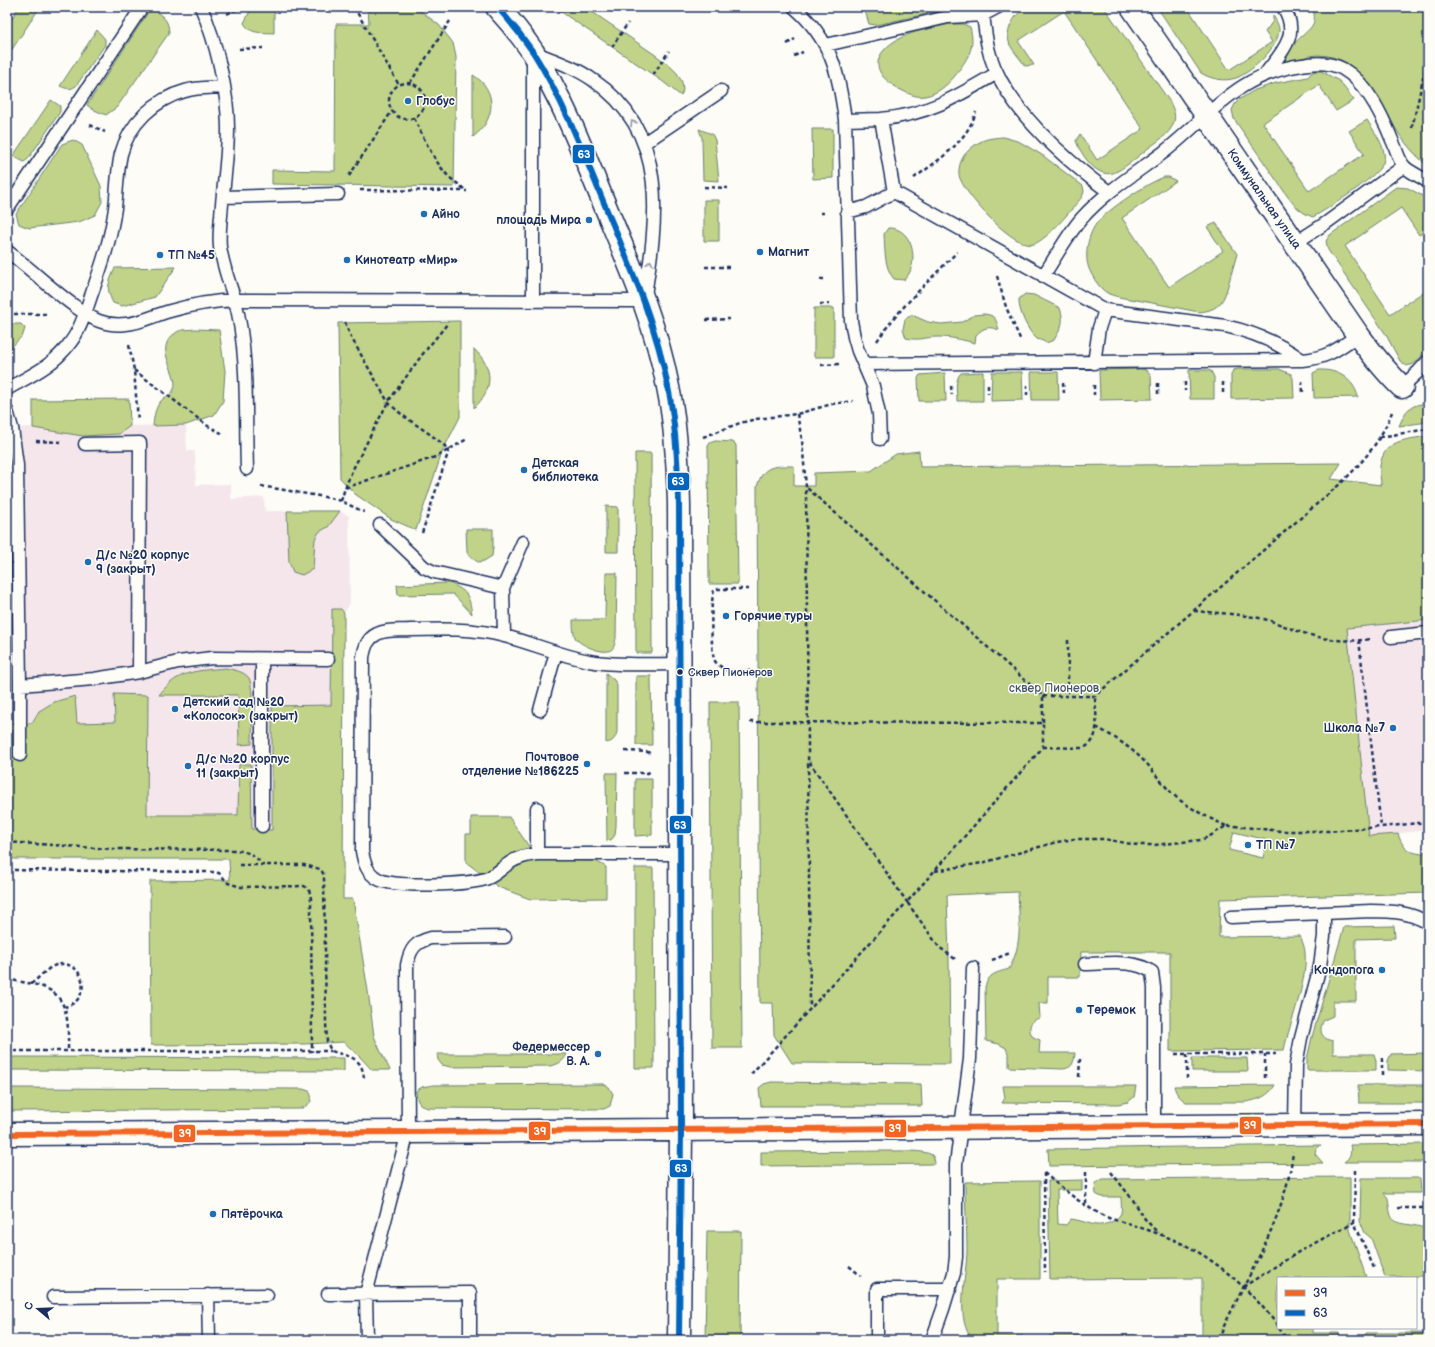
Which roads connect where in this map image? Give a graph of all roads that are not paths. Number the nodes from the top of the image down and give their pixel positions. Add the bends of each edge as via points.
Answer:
1 (142, 7) edge
2 (201, 7) edge
3 (497, 7) edge
4 (794, 7) edge
5 (998, 7) edge
6 (1132, 7) edge
7 (1283, 7) edge
8 (983, 15) junction
9 (826, 45) junction
10 (532, 52) junction
11 (997, 73) junction
12 (1266, 73) junction
13 (224, 87) junction
14 (721, 91) dead end
15 (1206, 114) junction
16 (881, 119) junction
17 (845, 120) junction
18 (644, 142) junction
19 (1404, 166) junction
20 (1428, 182) edge
21 (894, 192) junction
22 (1110, 192) junction
23 (338, 194) road end
24 (223, 196) junction
25 (7, 209) edge
26 (847, 212) junction
27 (1295, 243) junction
28 (7, 251) edge
29 (1044, 276) junction
30 (235, 300) junction
31 (533, 301) junction
32 (644, 301) junction
33 (1105, 310) junction
34 (85, 313) junction
35 (1358, 335) junction
36 (1302, 360) junction
37 (1428, 361) edge
38 (1094, 362) junction
39 (864, 364) junction
40 (1402, 387) joint
41 (7, 389) edge
42 (7, 411) edge
43 (880, 439) dead end
44 (85, 444) road end
45 (247, 469) road end
46 (380, 525) road end
47 (524, 542) dead end
48 (503, 588) junction
49 (1428, 633) edge
50 (504, 636) junction
51 (1391, 637) road end
52 (556, 652) junction
53 (262, 659) junction
54 (328, 659) dead end
55 (680, 664) junction
56 (139, 672) junction
57 (20, 686) junction
58 (540, 710) dead end
59 (20, 755) dead end
60 (537, 808) dead end
61 (262, 826) dead end
62 (537, 854) junction
63 (681, 854) junction
64 (1324, 914) junction
65 (1231, 917) dead end
66 (1428, 923) edge
67 (505, 937) dead end
68 (1086, 964) dead end
69 (972, 968) dead end
70 (1428, 1124) edge
71 (1294, 1125) junction
72 (1154, 1126) junction
73 (961, 1127) junction
74 (681, 1130) junction
75 (408, 1132) junction
76 (7, 1134) edge
77 (950, 1288) junction
78 (328, 1294) dead end
79 (366, 1294) junction
80 (267, 1295) dead end
81 (208, 1296) junction
82 (53, 1297) dead end
83 (470, 1336) dead end
84 (209, 1340) edge
85 (367, 1340) edge
86 (679, 1340) edge
87 (877, 1340) edge
88 (932, 1340) edge

1 - 25 lane
2 - 13 lane via 212,37
3 - 10 street
4 - 9 lane
5 - 8 lane
6 - 15 street, Коммунальная улица
7 - 12 lane via 1290,21 1289,35 1279,56
8 - 9 lane via 948,17
8 - 11 lane via 990,55
9 - 17 lane via 838,77
18 -> 10 lane via 623,108 594,80
10 - 31 lane
10 - 32 street via 548,78 581,147
11 - 16 lane via 932,109 899,118
11 - 22 lane via 1037,127 1080,170
12 - 15 lane via 1247,83
12 - 19 lane via 1312,63 1326,63 1344,70 1354,78 1372,101
13 - 24 lane via 228,129
13 - 34 lane via 203,88 170,96 144,115 133,128 121,155 111,233
14 - 18 lane
15 - 22 lane via 1164,151
15 - 27 street, Коммунальная улица
16 - 17 lane
16 - 21 lane
17 - 26 lane
32 -> 18 lane via 652,256 655,208 654,187
19 - 20 lane
19 - 27 lane
21 - 26 lane via 866,207
21 - 29 lane
22 - 29 lane via 1081,220
23 - 24 lane
24 - 30 lane via 220,246
26 - 39 lane via 851,321
27 - 35 street, Коммунальная улица
28 - 34 lane
29 - 33 lane
30 - 31 lane
30 - 34 lane via 196,304 125,325 99,321
30 - 45 lane via 241,329 245,375
31 - 32 lane
32 - 55 street via 668,386 676,440
33 - 36 lane via 1225,326 1274,342
33 - 38 lane via 1099,328
34 - 41 lane via 78,330 51,364
35 - 36 lane via 1328,355
35 - 40 street, Коммунальная улица via 1389,375
36 - 38 lane
37 - 40 lane
38 - 39 lane
39 - 43 lane via 877,400
42 - 57 lane via 17,465
44 - 56 lane via 140,444
46 - 48 lane via 424,567 434,572
47 - 48 lane
48 - 50 lane
49 - 51 lane
50 - 52 lane
50 - 62 lane via 451,629 389,631 370,638 363,656 362,851 364,863 370,873 379,879 388,882 458,884 489,878 512,861
52 - 55 lane via 603,663
52 - 58 lane
53 - 54 lane
53 - 56 lane via 195,659
53 - 61 lane
55 - 63 street
56 - 57 lane
57 - 59 lane
60 - 62 lane
62 - 63 lane
63 - 74 street
64 - 65 lane
64 - 66 lane via 1371,911 1405,913 1420,917
64 - 71 lane via 1320,966 1296,1065
67 - 75 lane via 431,938 422,940 408,957
68 - 72 lane via 1138,965 1152,972
69 - 73 lane via 970,1059
70 - 71 street
71 - 72 street
72 - 73 street
73 - 74 street
73 - 77 lane via 955,1188 956,1257
74 - 75 street
74 - 86 street
75 - 76 street
75 - 79 lane
77 - 87 lane via 876,1289
77 - 88 lane
78 - 79 lane
79 - 83 lane via 470,1293
79 - 85 lane
80 - 81 lane
81 - 82 lane
81 - 84 lane

